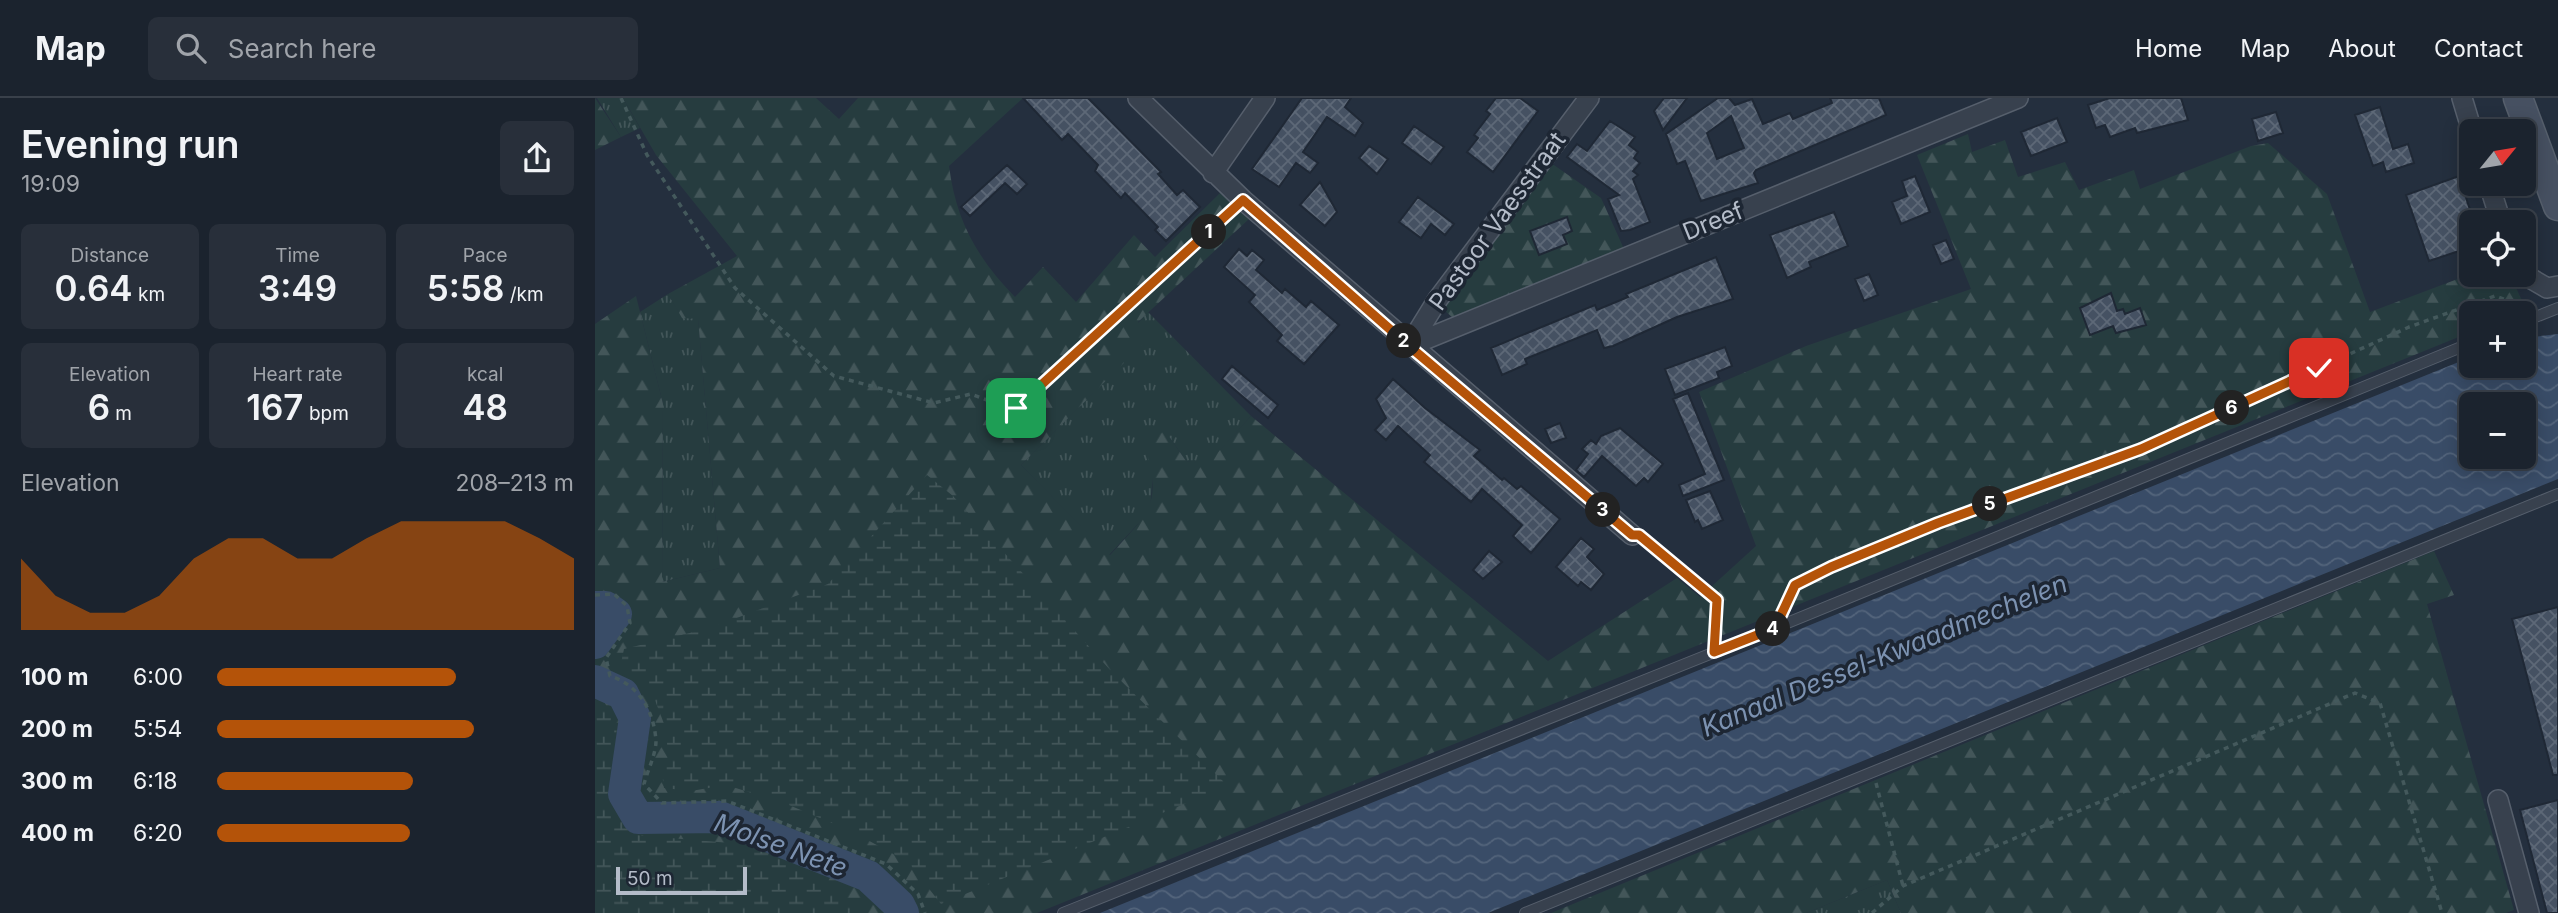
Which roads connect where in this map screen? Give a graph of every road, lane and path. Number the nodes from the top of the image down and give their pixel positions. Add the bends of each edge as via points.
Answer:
1 (621, 98) edge
2 (1138, 98) edge
3 (1265, 98) edge
4 (1589, 98) edge
5 (2018, 98) edge
6 (2462, 98) edge
7 (2518, 98) edge
8 (2468, 119) edge
9 (1213, 173) junction
10 (1243, 200) junction
11 (2558, 206) edge
12 (2536, 282) edge
13 (2558, 286) edge
14 (2558, 307) edge
15 (2545, 313) junction
16 (2536, 317) edge
17 (1409, 346) junction
18 (2459, 348) edge
19 (2558, 495) edge
20 (1632, 535) joint
21 (595, 595) edge
22 (1775, 628) junction
23 (1714, 652) junction
24 (1873, 771) junction
25 (2498, 800) dead end
26 (1903, 886) junction
27 (925, 913) edge
28 (1063, 913) edge
29 (1525, 913) edge
30 (1872, 913) edge
31 (2442, 913) edge
32 (2529, 913) edge

1 - 10 path via 647,155 735,288 834,376 934,403 971,394 987,400 1008,397 1016,408
2 - 9 street
3 - 9 street
4 - 17 street, Pastoor Vaesstraat via 1438,299
5 - 17 street, Dreef
6 - 8 street
7 - 11 street
9 - 10 street
10 - 17 street
12 - 13 street via 2547,288
14 - 15 lane
15 - 16 lane
15 - 22 path via 2495,296 2409,327 2141,449 1831,567 1795,585
17 - 20 street
18 - 22 lane
19 - 24 lane
20 - 23 path via 1639,535 1717,600
21 - 27 path via 614,594 627,606 630,623 606,658 610,676 627,682 648,706 656,743 644,784 662,803 727,801 886,864 918,894
22 - 23 lane
23 - 28 lane
24 - 26 path
24 - 29 lane
25 - 32 street
26 - 30 path
26 - 31 path via 2355,693 2380,703

